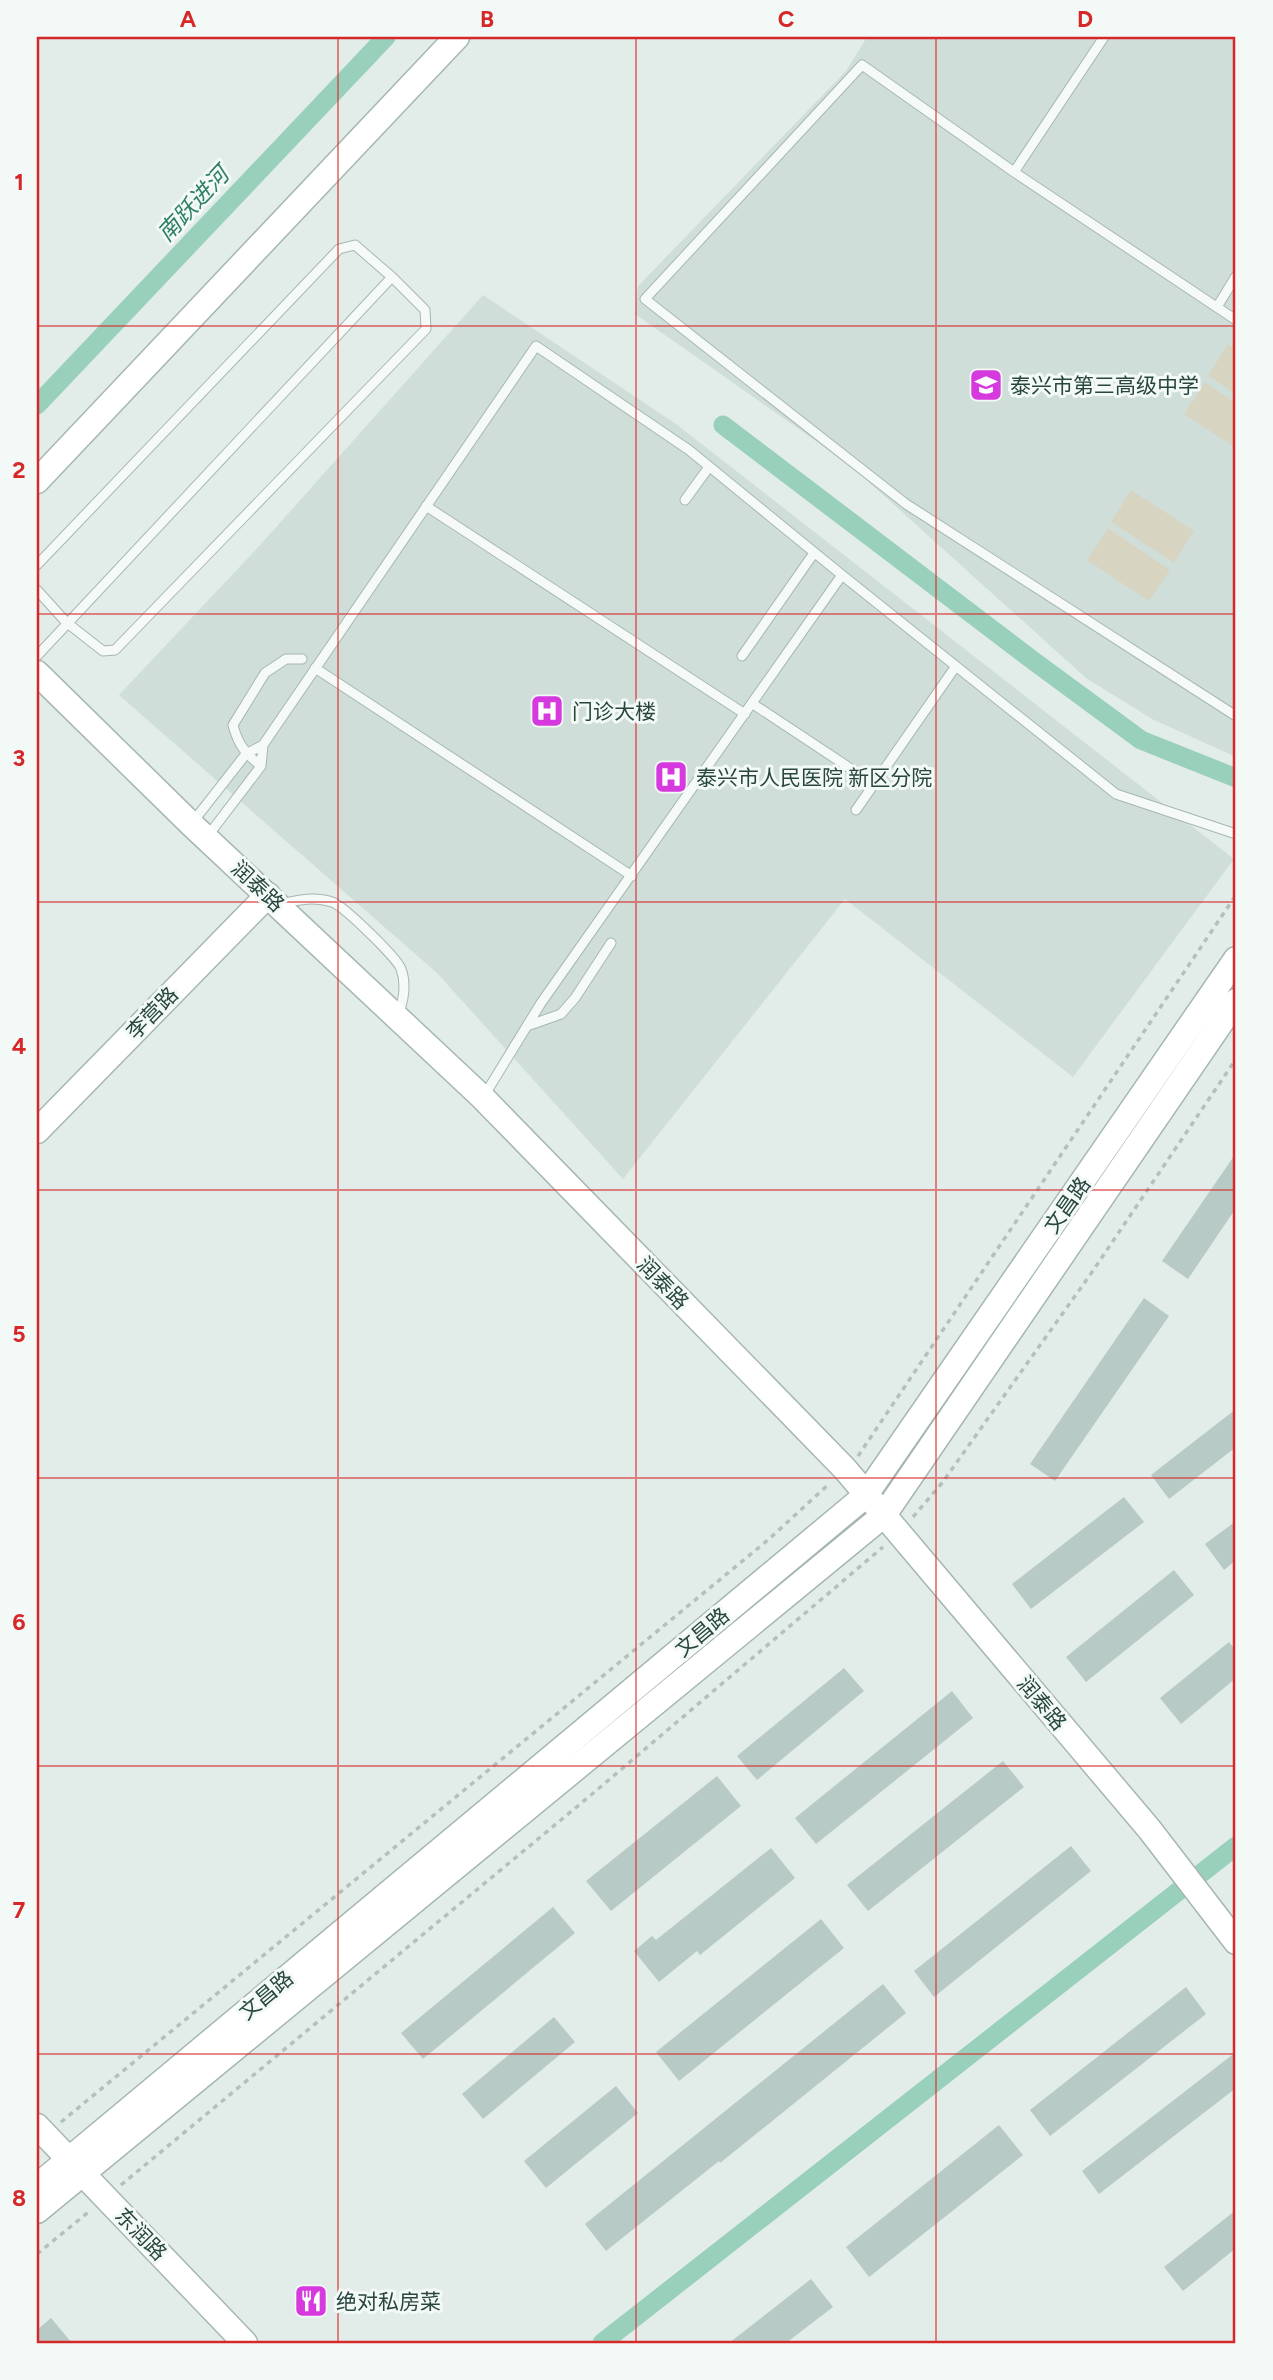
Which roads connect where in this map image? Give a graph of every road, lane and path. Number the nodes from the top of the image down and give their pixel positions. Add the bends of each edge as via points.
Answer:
1 (457, 37) edge
2 (1104, 37) edge
3 (1014, 172) junction
4 (1236, 276) edge
5 (392, 277) junction
6 (1217, 307) junction
7 (1236, 320) edge
8 (709, 467) junction
9 (37, 481) edge
10 (685, 500) dead end
11 (426, 506) junction
12 (814, 553) junction
13 (37, 565) edge
14 (842, 575) junction
15 (37, 590) edge
16 (66, 622) junction
17 (37, 656) edge
18 (743, 656) dead end
19 (302, 659) dead end
20 (956, 666) junction
21 (315, 668) junction
22 (37, 673) edge
23 (752, 704) junction
24 (746, 714) junction
25 (1236, 716) edge
26 (263, 745) junction
27 (246, 754) junction
28 (261, 766) junction
29 (874, 784) junction
30 (856, 810) dead end
31 (199, 831) junction
32 (1236, 834) edge
33 (632, 876) junction
34 (1236, 895) edge
35 (273, 900) junction
36 (611, 943) dead end
37 (1236, 960) edge
38 (1236, 1001) edge
39 (398, 1018) junction
40 (527, 1026) junction
41 (483, 1098) junction
42 (37, 1131) edge
43 (845, 1469) junction
44 (865, 1496) junction
45 (884, 1515) junction
46 (1236, 1942) edge
47 (41, 2130) edge
48 (76, 2166) junction
49 (37, 2186) edge
50 (37, 2211) edge
51 (245, 2343) edge

1 - 9 main road
2 - 3 lane
3 - 6 lane
3 - 25 lane via 862,65 645,299 906,504
4 - 6 lane
5 - 13 lane via 355,245 339,250
5 - 16 lane
5 - 16 lane via 425,310 426,329 115,650 103,651
6 - 7 lane
8 - 10 lane
8 - 11 lane via 536,346
8 - 12 lane
11 - 21 lane
11 - 24 lane
12 - 14 lane
12 - 18 lane
14 - 20 lane
14 - 23 lane
15 - 16 lane
16 - 17 lane
19 - 27 lane via 286,659 265,673 233,725
20 - 29 lane
20 - 32 lane via 1116,794
21 - 26 lane
21 - 33 lane
22 - 31 main road, 润泰路
23 - 24 lane
23 - 29 lane
24 - 33 lane
26 - 27 lane
26 - 28 lane
27 - 28 lane
27 - 31 lane
28 - 31 lane
29 - 30 lane
31 - 35 main road, 润泰路
33 - 40 lane
34 - 43 path via 862,1454
35 - 39 main road, 润泰路
35 - 39 lane via 334,902 351,915 401,967 405,993
35 - 42 main road, 李营路
36 - 40 lane via 561,1014
37 - 44 main road, 文昌路
38 - 45 main road, 文昌路
39 - 41 main road, 润泰路
40 - 41 lane
41 - 43 main road, 润泰路
43 - 44 main road, 润泰路
43 - 47 path via 768,1540
44 - 45 main road, 润泰路
44 - 48 main road, 文昌路
45 - 46 main road, 润泰路 via 1150,1830
45 - 48 main road, 文昌路
47 - 48 main road, 东润路
48 - 49 main road, 文昌路
48 - 50 main road, 文昌路
48 - 51 main road, 东润路

